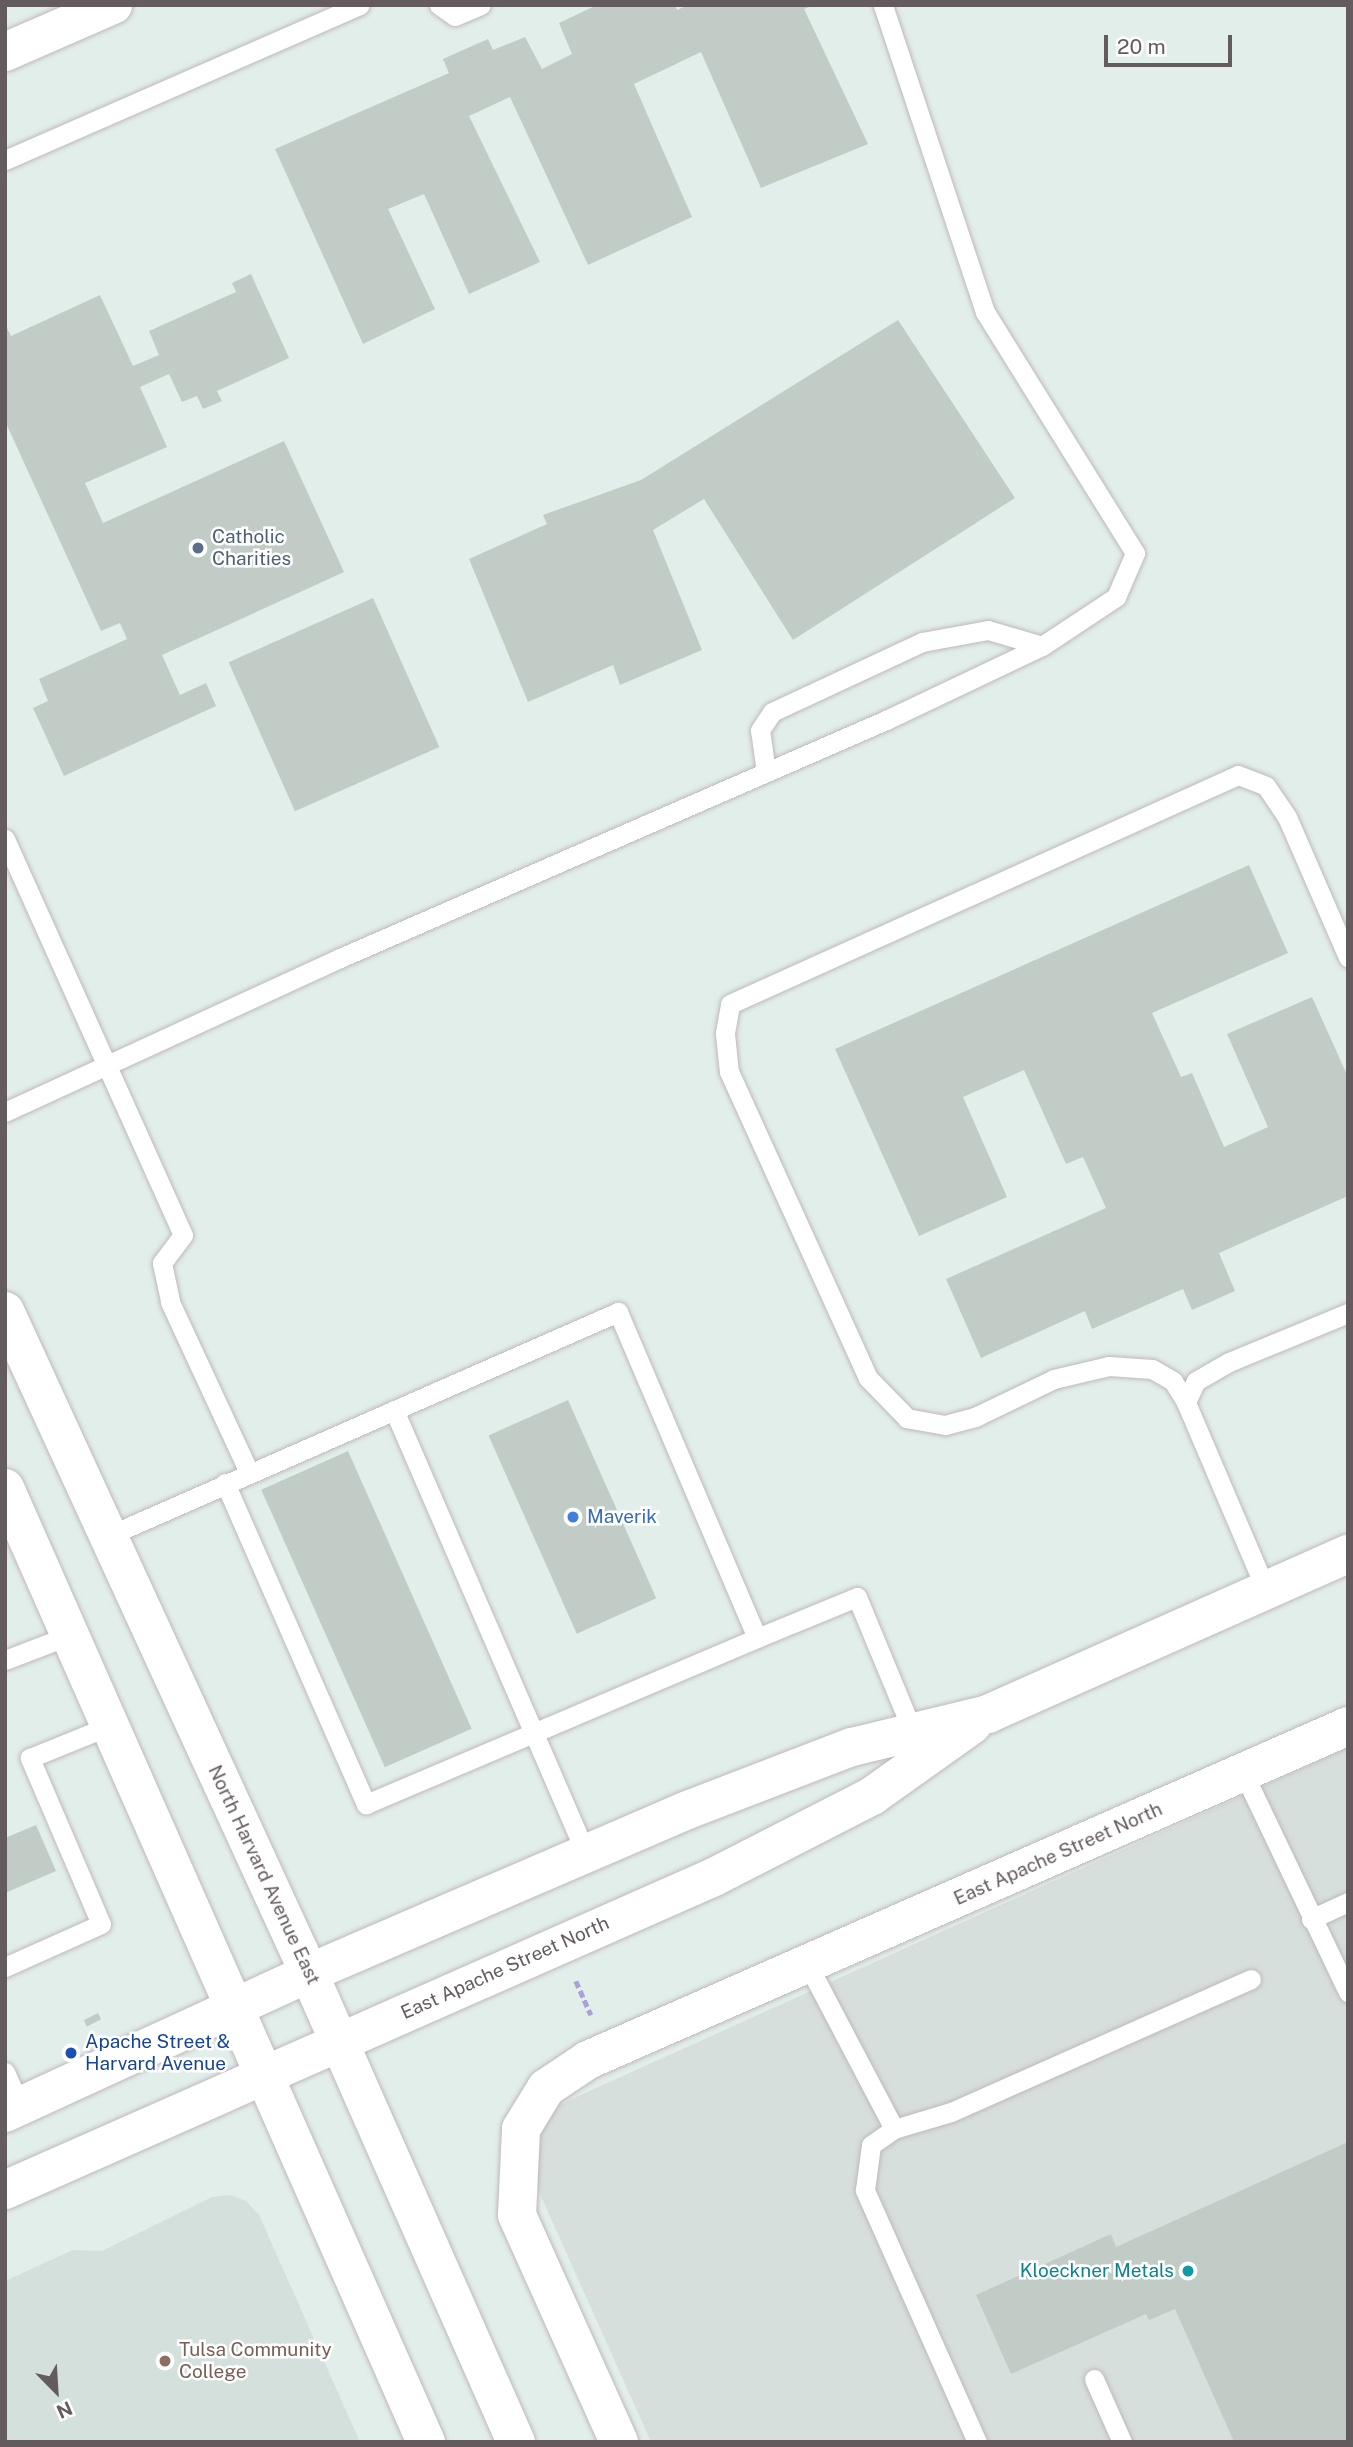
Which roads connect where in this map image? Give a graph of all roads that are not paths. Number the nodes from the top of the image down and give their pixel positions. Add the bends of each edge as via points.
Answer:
1 (113, 5) edge
2 (360, 5) edge
3 (439, 5) edge
4 (481, 5) edge
5 (883, 5) edge
6 (5, 52) edge
7 (5, 160) edge
8 (1042, 646) junction
9 (766, 772) junction
10 (5, 839) edge
11 (1348, 957) edge
12 (105, 1063) junction
13 (5, 1112) edge
14 (5, 1311) edge
15 (1348, 1313) edge
16 (1186, 1402) junction
17 (394, 1410) junction
18 (249, 1472) junction
19 (225, 1483) junction
20 (5, 1488) edge
21 (108, 1536) junction
22 (1348, 1554) edge
23 (1266, 1590) junction
24 (70, 1635) junction
25 (757, 1638) junction
26 (5, 1660) edge
27 (988, 1714) junction
28 (109, 1726) junction
29 (1348, 1726) edge
30 (913, 1732) junction
31 (534, 1733) junction
32 (1243, 1772) junction
33 (586, 1854) junction
34 (1348, 1902) edge
35 (1311, 1919) junction
36 (808, 1965) junction
37 (5, 1967) edge
38 (309, 1973) junction
39 (1251, 1979) dead end
40 (1348, 1992) edge
41 (232, 2007) junction
42 (339, 2040) junction
43 (5, 2072) edge
44 (262, 2075) junction
45 (13, 2110) edge
46 (894, 2129) junction
47 (5, 2190) edge
48 (1094, 2379) dead end
49 (426, 2442) edge
50 (516, 2442) edge
51 (619, 2442) edge
52 (977, 2442) edge
53 (1122, 2442) edge

1 - 6 main road
2 - 7 lane
3 - 4 lane via 456,16
5 - 8 lane via 985,312 1135,553 1116,597
8 - 9 lane
8 - 9 lane via 988,629 922,642 772,712 760,730
9 - 12 lane
10 - 12 lane
11 - 16 lane via 1287,817 1266,786 1238,775 730,1004 726,1032 729,1072 869,1378 907,1419 945,1425 975,1417 1054,1379 1109,1366 1152,1370 1173,1381
12 - 13 lane
12 - 18 lane via 183,1235 162,1263 170,1302
14 - 21 main road, North Harvard Avenue East
15 - 16 lane via 1229,1362 1196,1381
16 - 23 lane
17 - 18 lane
17 - 25 lane via 618,1312
17 - 31 lane
18 - 19 lane
19 - 21 lane
19 - 31 lane via 366,1804
20 - 24 main road
21 - 38 main road, North Harvard Avenue East
22 - 23 main road, East Apache Street North
23 - 27 main road, East Apache Street North
24 - 26 lane
24 - 28 main road
25 - 30 lane via 857,1597
25 - 31 lane
27 - 30 main road, East Apache Street North
27 - 42 main road, East Apache Street North via 872,1796 714,1877
28 - 37 lane via 30,1758 101,1924
28 - 41 main road
29 - 32 main road, East Apache Street North
30 - 33 main road, East Apache Street North via 852,1747
31 - 33 lane
32 - 35 lane
32 - 36 main road, East Apache Street North
33 - 38 main road, East Apache Street North
34 - 35 lane
35 - 40 lane
36 - 46 lane
36 - 51 main road, East Apache Street North via 588,2060 546,2088 521,2129 517,2215
38 - 41 main road, East Apache Street North
38 - 42 main road, North Harvard Avenue East
39 - 46 lane via 951,2112
41 - 44 main road
41 - 45 main road, East Apache Street North
42 - 44 main road, East Apache Street North
42 - 50 main road, North Harvard Avenue East
43 - 45 lane
44 - 47 main road, East Apache Street North
44 - 49 main road
46 - 52 lane via 871,2145 865,2190
48 - 53 lane

